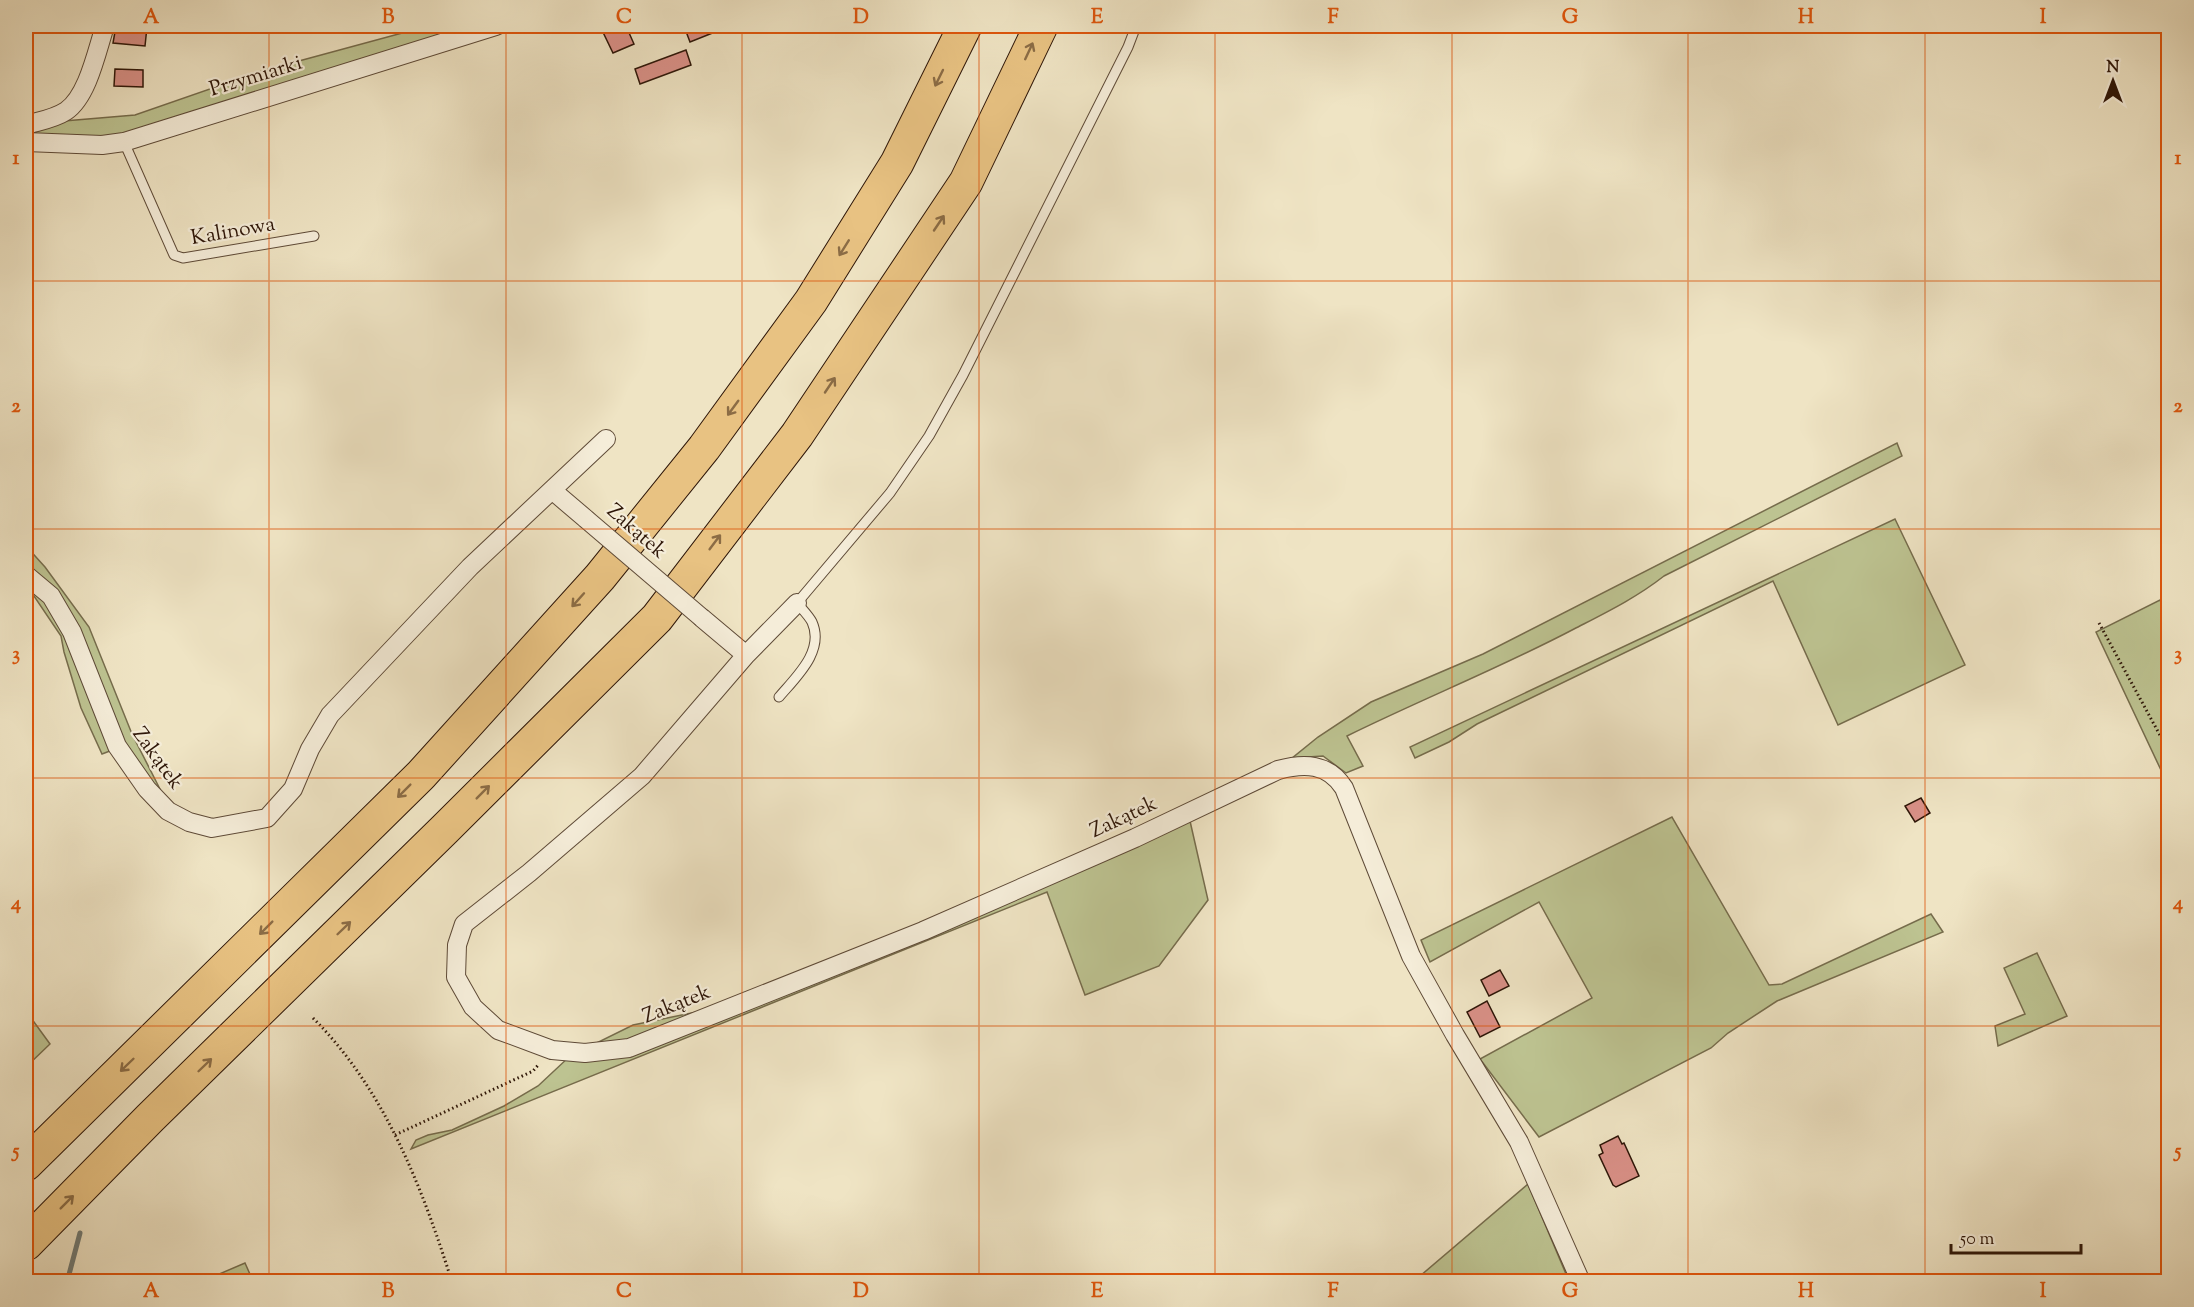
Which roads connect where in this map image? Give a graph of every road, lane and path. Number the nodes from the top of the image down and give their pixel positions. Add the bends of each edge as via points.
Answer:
1 (105, 26) edge
2 (496, 26) edge
3 (965, 26) edge
4 (1041, 26) edge
5 (1136, 26) edge
6 (26, 125) edge
7 (26, 142) edge
8 (124, 142) junction
9 (314, 236) dead end
10 (606, 439) dead end
11 (552, 490) junction
12 (26, 575) edge
13 (797, 603) junction
14 (2099, 623) dead end
15 (746, 655) junction
16 (779, 697) dead end
17 (2169, 750) edge
18 (313, 1018) dead end
19 (552, 1050) junction
20 (395, 1135) junction
21 (26, 1164) edge
22 (26, 1244) edge
23 (452, 1281) edge
24 (1581, 1281) edge

1 - 6 street via 77,99 67,110
2 - 8 street, Przymiarki
3 -> 21 highway via 897,163 811,301 704,448 600,577 421,775
22 -> 4 highway via 657,618 797,435 966,182
5 - 13 lane, Zakątek via 929,436 890,493
7 - 8 street, Przymiarki
8 - 9 lane, Kalinowa via 174,255 183,258
10 - 11 street, Zakątek
11 - 12 street, Zakątek via 470,567 330,715 293,789 267,818 212,828 168,811 147,789 117,746 72,632 51,596
11 - 15 street, Zakątek, bridge
13 - 15 street, Zakątek
13 - 16 lane via 812,622 816,641 802,669
14 - 17 path
15 - 19 street, Zakątek via 642,776 464,924 457,945 456,977 473,1007 498,1030
18 - 20 path via 371,1091
19 - 20 path via 533,1071
19 - 24 street, Zakątek via 585,1053 629,1048 923,931 1278,770 1295,765 1319,767 1337,777 1344,788 1411,956 1519,1142
20 - 23 path via 431,1217

